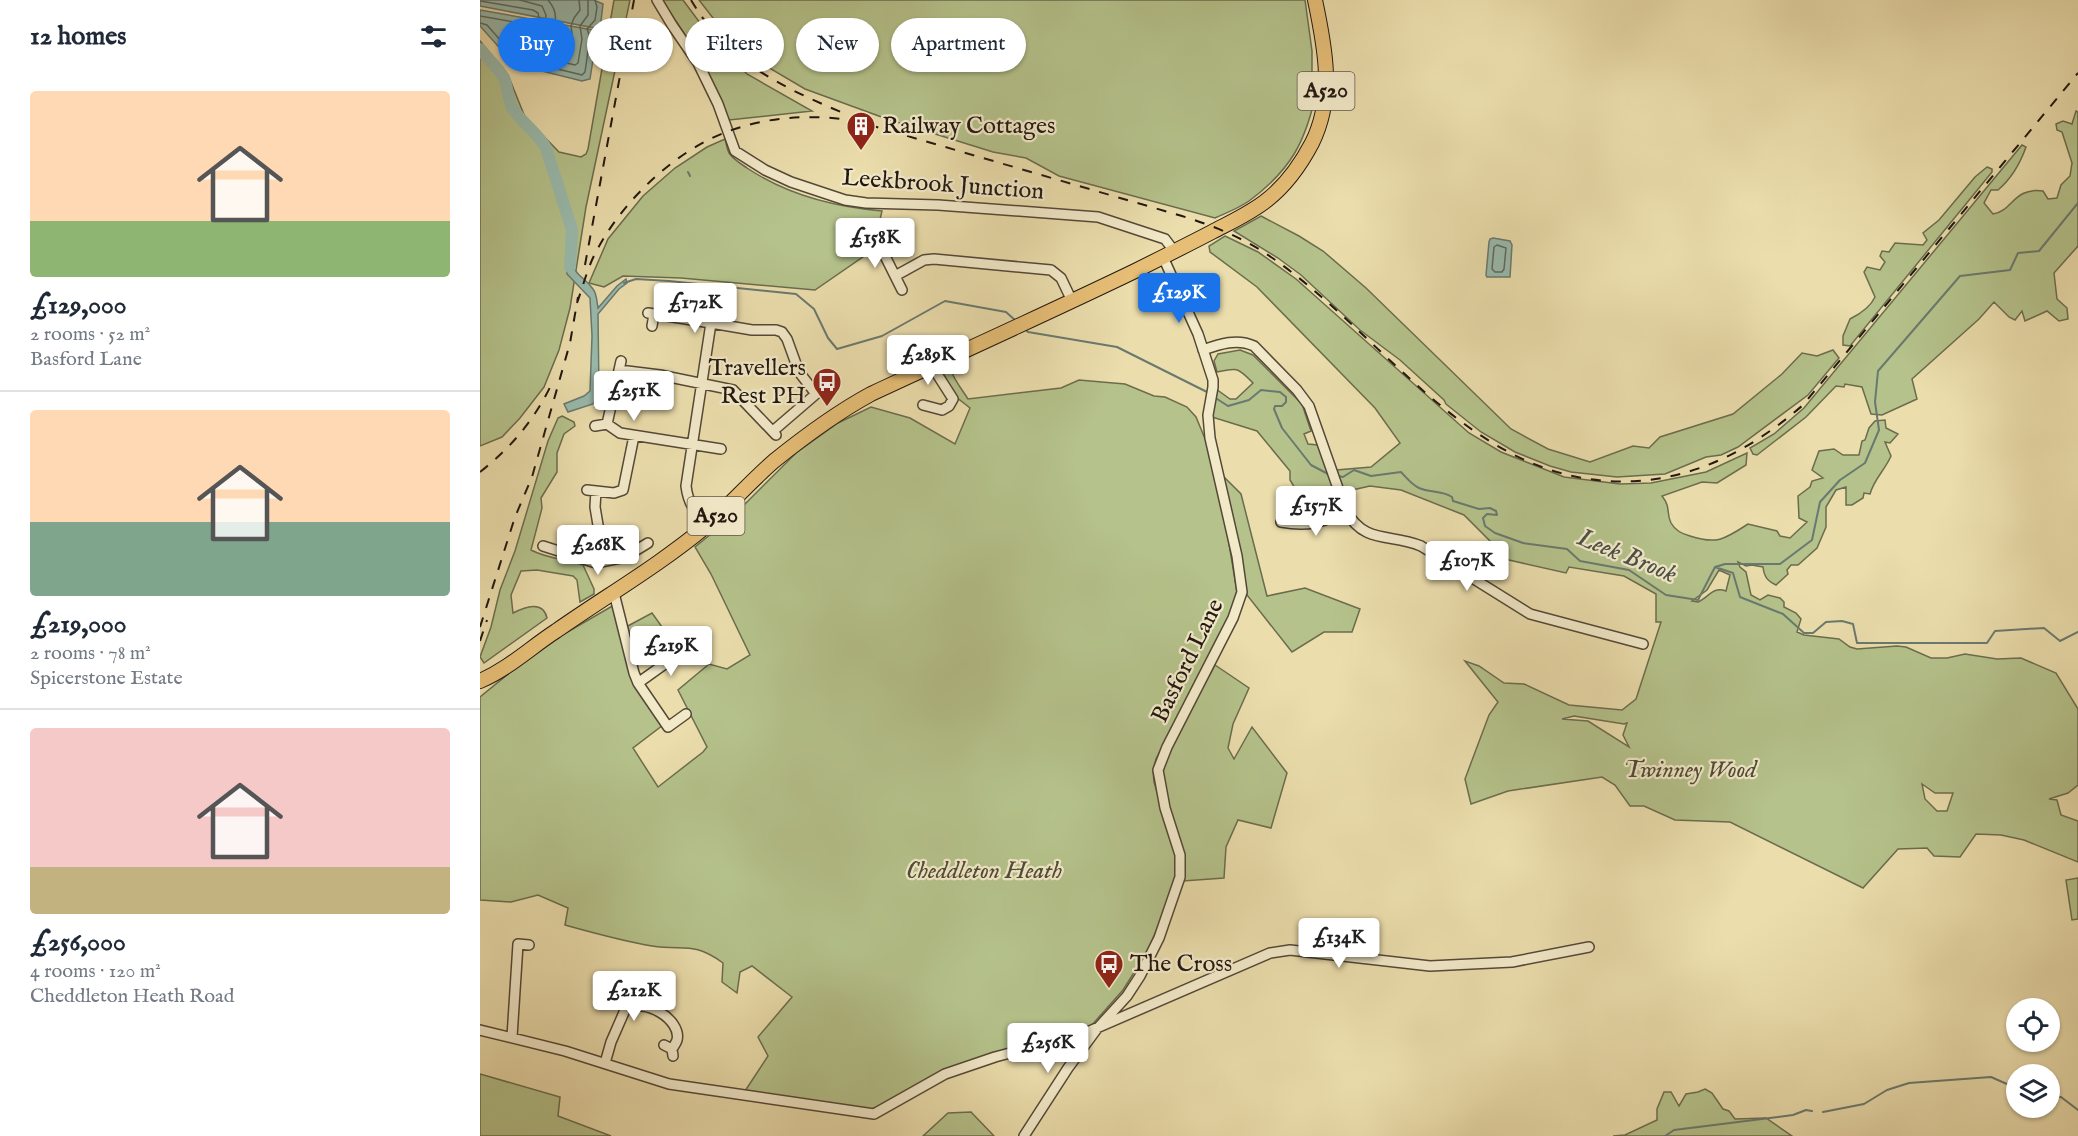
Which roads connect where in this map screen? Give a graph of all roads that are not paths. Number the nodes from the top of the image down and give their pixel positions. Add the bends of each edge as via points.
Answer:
1 (657, 0) edge
2 (1316, 0) edge
3 (887, 242) dead end
4 (1169, 254) junction
5 (895, 276) junction
6 (902, 290) dead end
7 (1072, 301) junction
8 (711, 323) junction
9 (652, 326) dead end
10 (1203, 350) junction
11 (932, 366) junction
12 (832, 383) dead end
13 (701, 384) junction
14 (816, 394) junction
15 (923, 405) dead end
16 (607, 424) junction
17 (595, 426) dead end
18 (634, 436) junction
19 (692, 445) junction
20 (721, 449) dead end
21 (1346, 512) junction
22 (1281, 522) dead end
23 (707, 525) junction
24 (648, 543) dead end
25 (543, 546) dead end
26 (604, 561) junction
27 (614, 593) junction
28 (1643, 644) dead end
29 (687, 648) dead end
30 (480, 681) edge
31 (638, 683) junction
32 (686, 714) dead end
33 (529, 945) dead end
34 (1589, 947) dead end
35 (480, 1030) edge
36 (1096, 1030) junction
37 (512, 1037) junction
38 (670, 1050) dead end
39 (605, 1063) junction
40 (1024, 1136) edge

1 - 4 street, Leekbrook Junction via 698,63 735,151 791,183 866,203 1098,217 1165,239
2 - 4 highway, A520 via 1327,80 1313,141 1291,175 1268,199
3 - 5 street via 885,256
4 - 7 highway, A520
4 - 10 street, Basford Lane
5 - 6 street
5 - 7 street via 934,259 1051,270 1061,278
7 - 11 highway, A520
8 - 9 street via 651,314
8 - 13 street
8 - 14 street via 782,332 799,372
10 - 21 street via 1240,342 1254,346 1304,398
10 - 36 street, Basford Lane via 1214,387 1208,415 1210,438 1242,592 1158,770 1180,855 1174,900 1140,976
11 - 15 street via 952,399 950,406 942,410
11 - 23 highway, A520 via 871,394 816,428
12 - 14 street
13 - 14 street via 733,390 775,433
13 - 16 street via 620,366
13 - 19 street
16 - 17 street
16 - 18 street
18 - 19 street
18 - 26 street via 623,490 591,490
19 - 20 street
19 - 23 street via 687,494 693,510
21 - 22 street via 1311,525
21 - 28 street via 1363,532 1421,546 1530,614
23 - 27 highway, A520
24 - 26 street via 625,557
25 - 26 street via 592,562
27 - 30 highway, A520
27 - 31 street
29 - 31 street
31 - 32 street via 668,727
33 - 37 street via 518,944
34 - 36 street via 1512,962 1430,966 1280,951
35 - 37 street
36 - 39 street via 945,1074 874,1113 669,1084
36 - 40 street, Basford Lane
37 - 39 street
38 - 39 street via 677,1040 675,1026 650,1006 638,1004 625,1010

